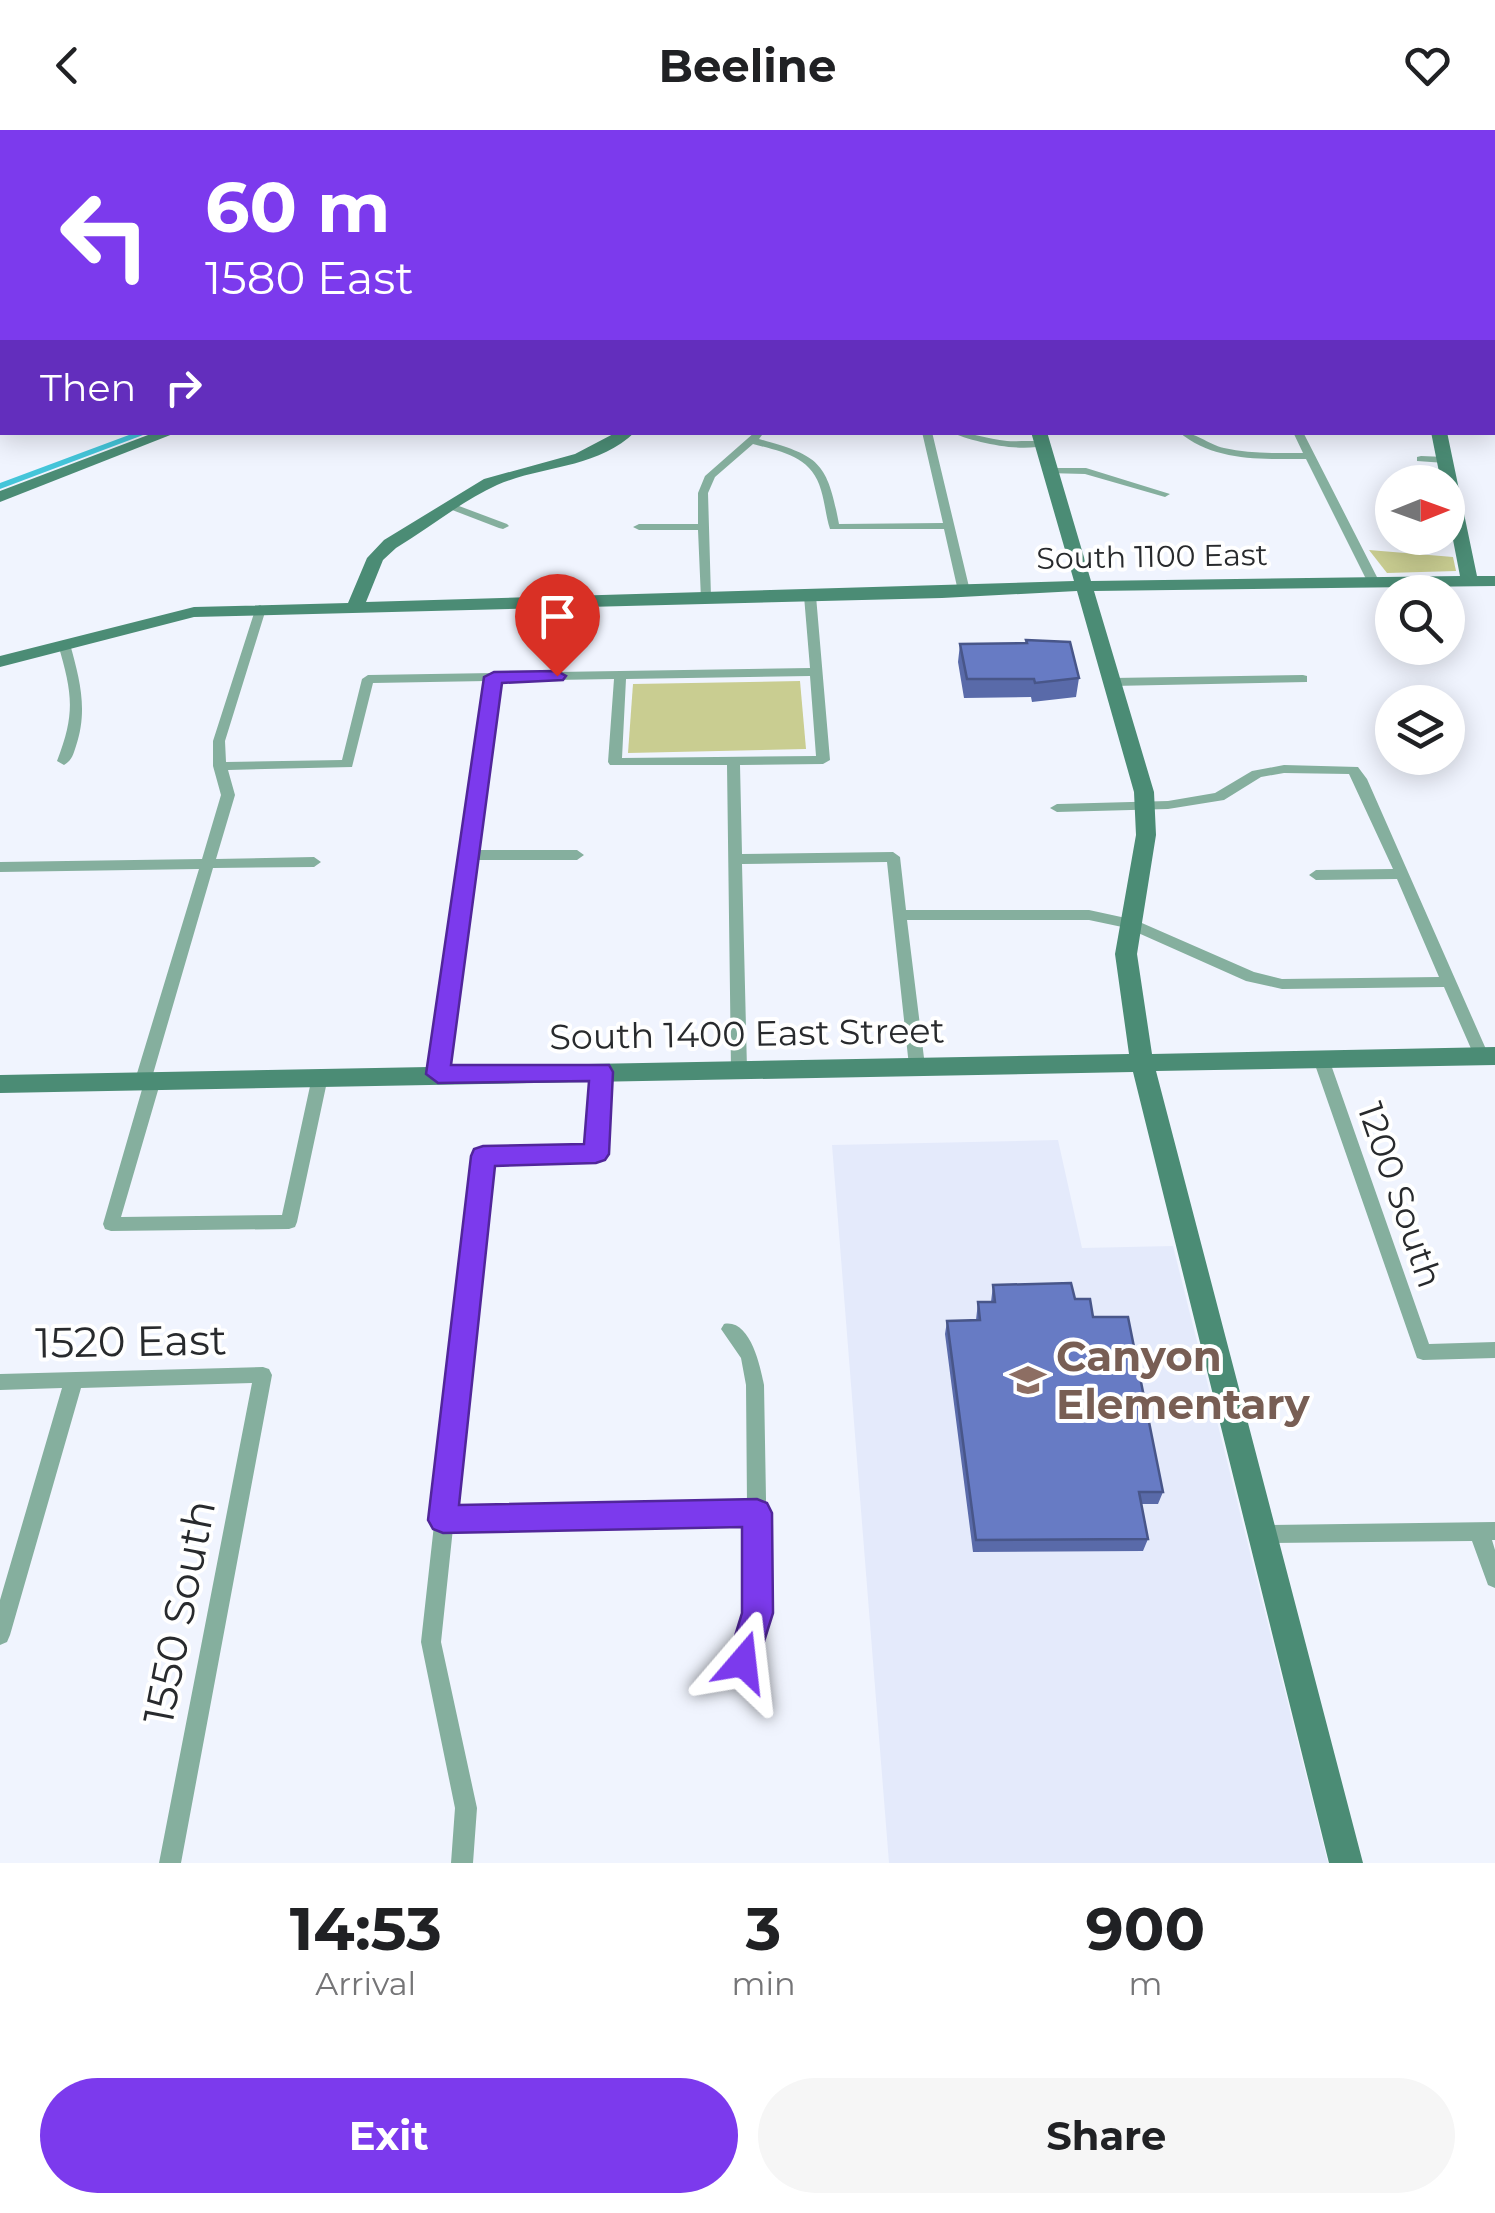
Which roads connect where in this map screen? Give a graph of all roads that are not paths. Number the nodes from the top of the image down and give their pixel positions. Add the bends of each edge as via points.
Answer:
1 (162, 435) edge
2 (624, 435) edge
3 (928, 435) edge
4 (968, 435) edge
5 (1188, 435) edge
6 (1300, 435) edge
7 (1440, 435) edge
8 (756, 436) edge
9 (1041, 438) edge
10 (1310, 456) junction
11 (1421, 459) dead end
12 (1445, 460) junction
13 (1051, 470) junction
14 (1166, 494) dead end
15 (0, 498) edge
16 (451, 506) junction
17 (503, 526) dead end
18 (948, 526) junction
19 (639, 527) dead end
20 (702, 527) junction
21 (1368, 573) junction
22 (1468, 580) junction
23 (1495, 581) edge
24 (1087, 586) junction
25 (964, 591) junction
26 (810, 596) junction
27 (705, 598) junction
28 (356, 606) junction
29 (260, 609) junction
30 (64, 644) junction
31 (0, 662) edge
32 (816, 672) junction
33 (620, 676) junction
34 (494, 677) junction
35 (1303, 679) dead end
36 (1112, 682) junction
37 (733, 760) junction
38 (64, 761) dead end
39 (220, 766) junction
40 (1146, 806) junction
41 (1057, 808) dead end
42 (577, 854) dead end
43 (469, 855) junction
44 (736, 859) junction
45 (314, 862) dead end
46 (208, 863) junction
47 (0, 867) edge
48 (1401, 874) junction
49 (1316, 875) dead end
50 (899, 915) junction
51 (1130, 924) junction
52 (1448, 982) junction
53 (1488, 1056) edge
54 (1321, 1059) junction
55 (1142, 1062) junction
56 (917, 1066) junction
57 (740, 1069) junction
58 (601, 1072) junction
59 (438, 1074) junction
60 (320, 1077) junction
61 (148, 1080) junction
62 (0, 1084) edge
63 (730, 1329) dead end
64 (1495, 1350) edge
65 (263, 1375) joint
66 (74, 1380) junction
67 (0, 1382) edge
68 (757, 1513) junction
69 (443, 1520) junction
70 (1487, 1532) edge
71 (1264, 1534) junction
72 (1495, 1578) edge
73 (0, 1635) edge
74 (743, 1662) dead end
75 (170, 1863) edge
76 (462, 1863) edge
77 (1346, 1863) edge

1 - 15 street
2 - 16 street via 602,452 500,478
3 - 18 street
4 - 9 street via 1006,444
5 - 10 street via 1259,456
6 - 10 street
7 - 12 street
8 - 18 street via 822,461 834,527
8 - 20 street via 710,476
9 - 13 street
10 - 21 street
11 - 12 street
12 - 22 street
13 - 14 street via 1086,470
13 - 24 street
16 - 17 street
16 - 28 street via 377,553
18 - 25 street
19 - 20 street
20 - 27 street
21 - 22 street, South 1100 East
21 - 24 street, South 1100 East
22 - 23 street, South 1100 East
24 - 25 street, South 1100 East
24 - 36 street
25 - 26 street, South 1100 East
26 - 27 street, South 1100 East
26 - 32 street
27 - 28 street, South 1100 East
28 - 29 street, South 1100 East
29 - 30 street, South 1100 East via 194,612
29 - 39 street via 219,741
30 - 31 street, South 1100 East
30 - 38 street via 80,707
32 - 33 street
32 - 37 street via 824,760
33 - 34 street
33 - 37 street via 615,762
34 - 39 street via 368,679 347,764
34 - 43 street
35 - 36 street
36 - 40 street
37 - 44 street
39 - 46 street via 228,795
40 - 41 street
40 - 48 street via 1219,797 1258,774 1284,768 1343,767 1360,779
40 - 51 street via 1145,862
42 - 43 street
43 - 59 street
44 - 50 street via 893,857
44 - 57 street
45 - 46 street
46 - 47 street
46 - 61 street
48 - 49 street
48 - 52 street
50 - 51 street via 1058,913
50 - 56 street
51 - 52 street via 1282,984
51 - 55 street via 1127,977
52 - 53 street
53 - 54 street, South 1400 East Street
54 - 55 street, South 1400 East Street
54 - 64 street, 1200 South via 1423,1352
55 - 56 street, South 1400 East Street
55 - 71 street
56 - 57 street, South 1400 East Street
57 - 58 street, South 1400 East Street
58 - 59 street, South 1400 East Street
58 - 69 street via 596,1154 483,1156
59 - 60 street, South 1400 East Street
60 - 61 street, South 1400 East Street
60 - 61 street via 289,1222 111,1224
61 - 62 street, South 1400 East Street
63 - 68 street via 749,1355 755,1384
65 - 66 street, 1520 East
65 - 75 street, 1550 South
66 - 67 street, 1520 East
66 - 73 street
68 - 69 street
68 - 74 street via 758,1613
69 - 76 street via 431,1642 466,1808
70 - 71 street
70 - 72 street
71 - 77 street

